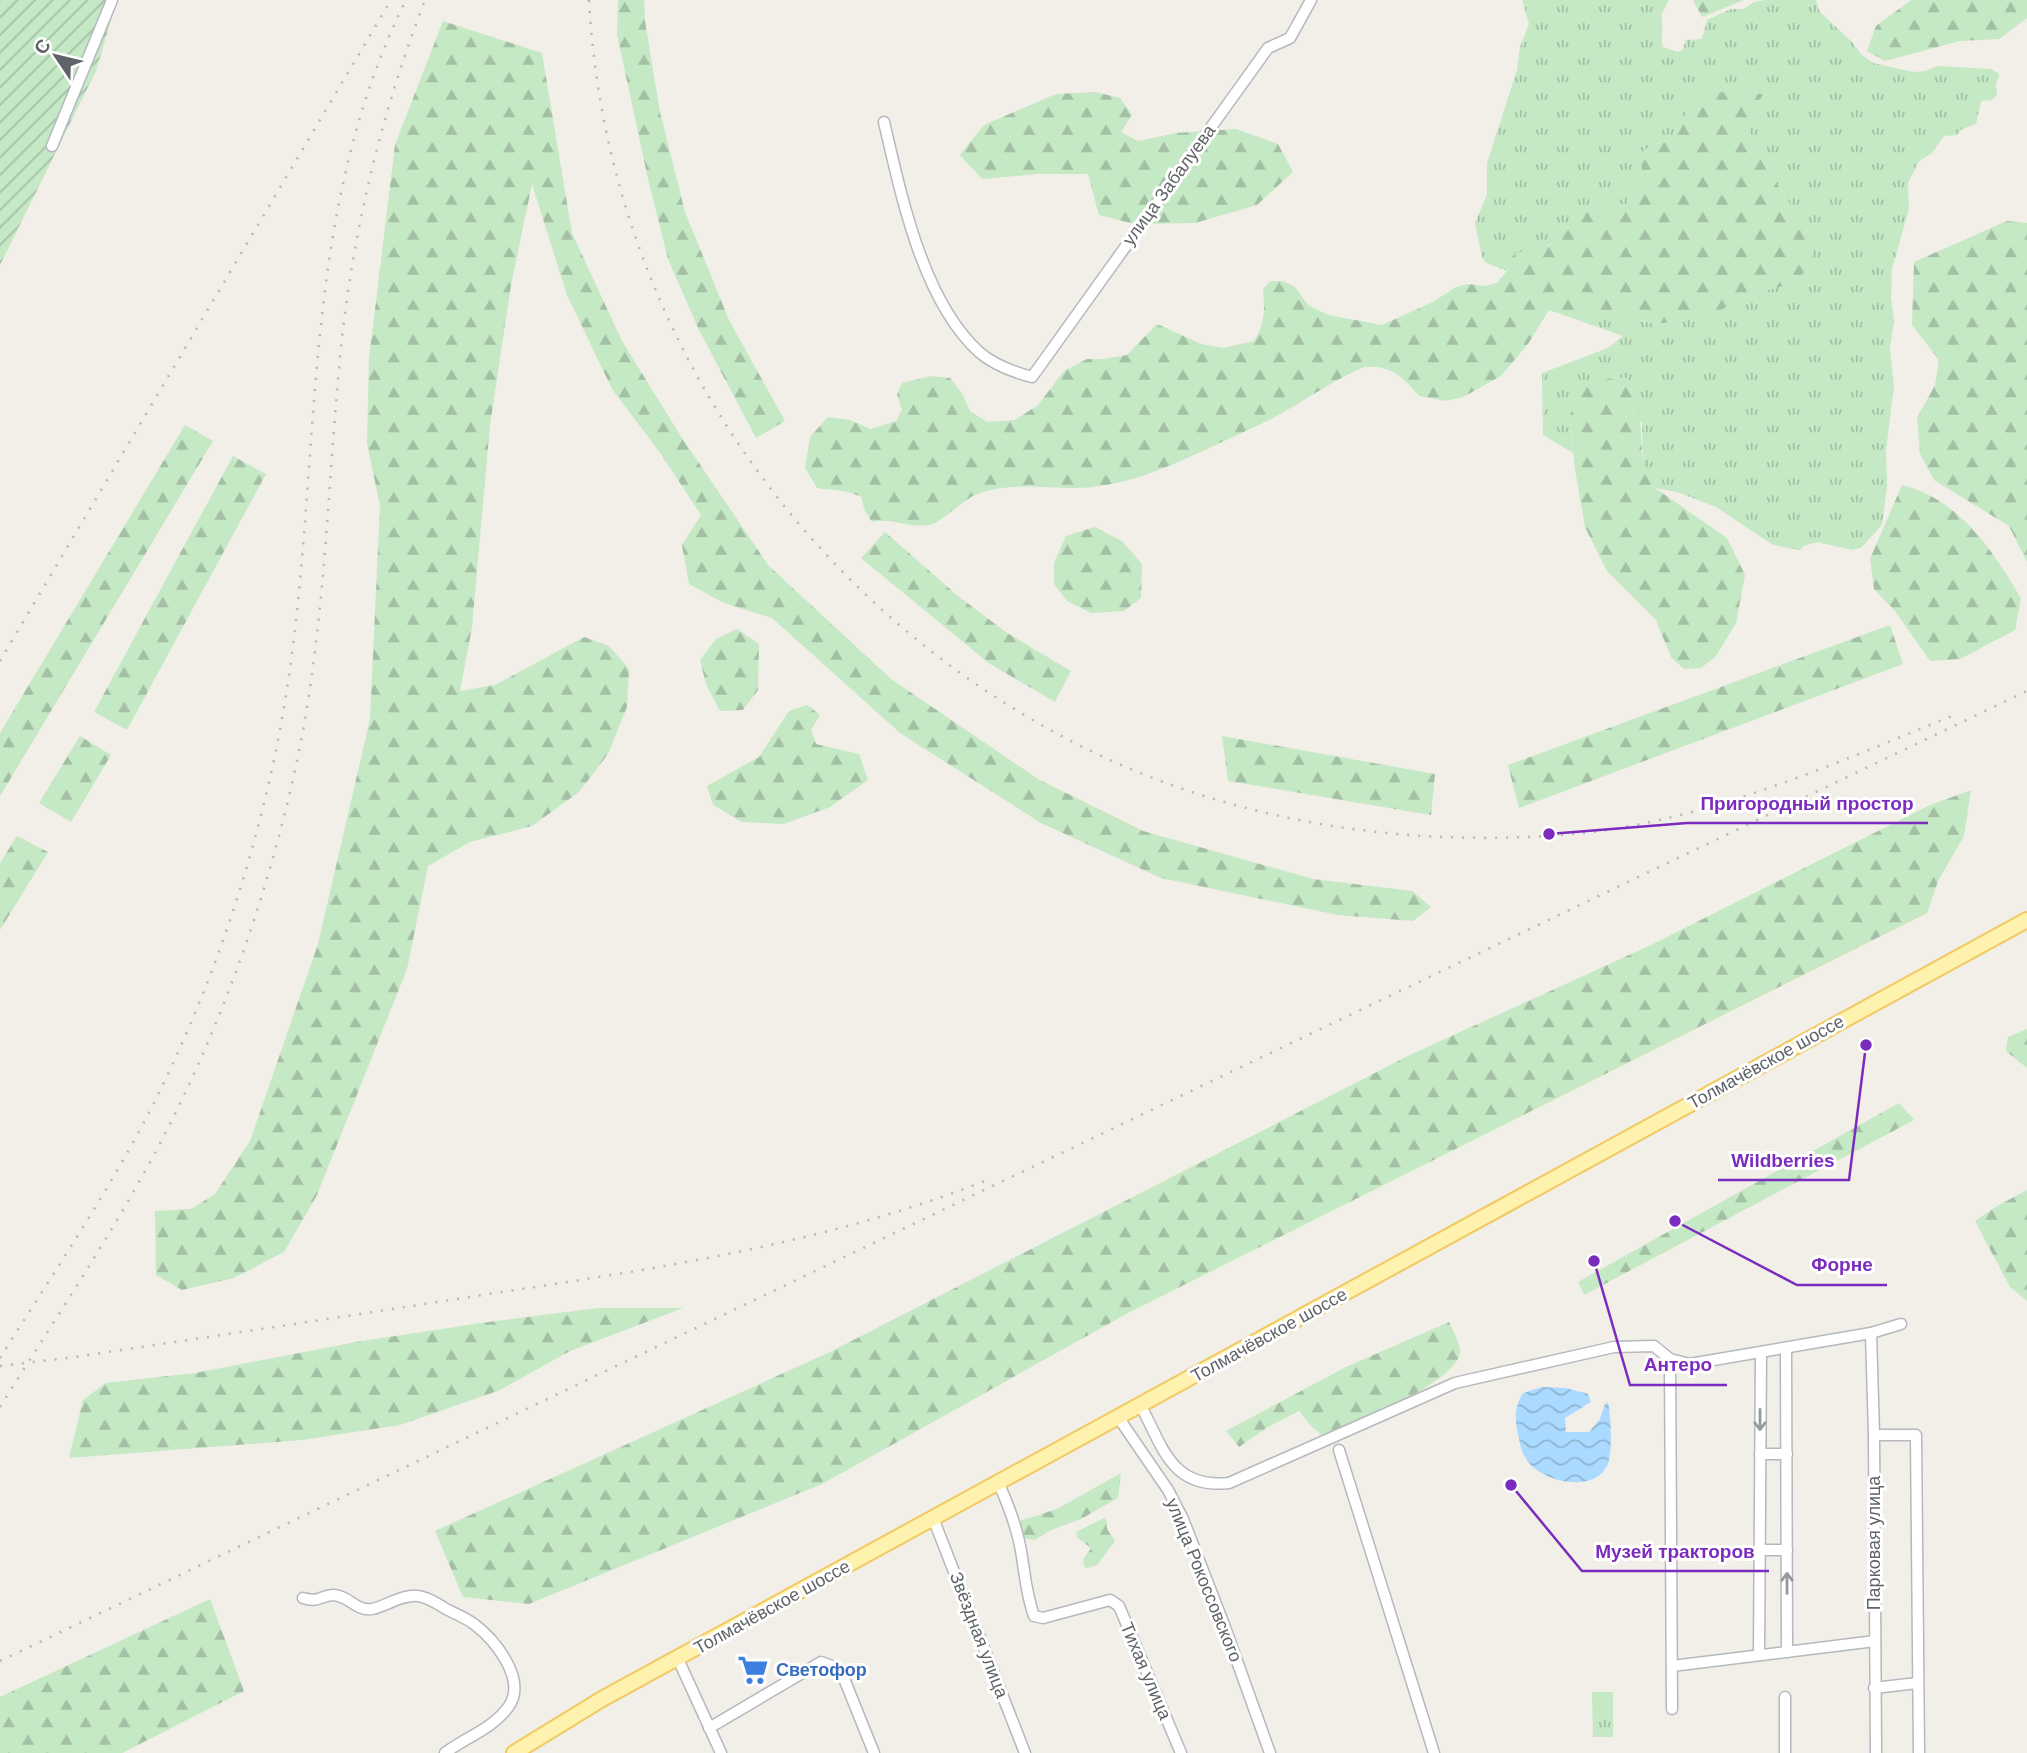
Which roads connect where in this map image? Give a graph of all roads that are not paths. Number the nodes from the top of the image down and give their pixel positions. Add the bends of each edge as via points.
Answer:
1 (112, 0) edge
2 (1311, 0) edge
3 (884, 122) dead end
4 (52, 146) dead end
5 (2027, 920) edge
6 (1901, 1324) dead end
7 (1871, 1334) junction
8 (1786, 1348) junction
9 (1761, 1352) junction
10 (1670, 1359) junction
11 (1141, 1406) junction
12 (1118, 1417) junction
13 (1874, 1435) junction
14 (1339, 1450) dead end
15 (1760, 1454) junction
16 (1787, 1454) junction
17 (998, 1482) junction
18 (933, 1518) junction
19 (1759, 1550) junction
20 (1787, 1550) junction
21 (303, 1598) dead end
22 (1875, 1641) junction
23 (1787, 1652) junction
24 (1759, 1655) junction
25 (678, 1659) junction
26 (1672, 1665) junction
27 (1917, 1683) junction
28 (1874, 1688) junction
29 (1785, 1697) dead end
30 (1672, 1709) dead end
31 (709, 1728) junction
32 (445, 1753) edge
33 (514, 1753) edge
34 (721, 1753) edge
35 (874, 1753) edge
36 (1026, 1753) edge
37 (1181, 1753) edge
38 (1270, 1753) edge
39 (1434, 1753) edge
40 (1786, 1753) edge
41 (1875, 1753) edge
42 (1919, 1753) edge

1 - 4 street
2 - 3 street, улица Забалуева via 1290,38 1268,48 1032,377 1009,371 979,352 931,284 900,193
5 - 11 main road, Толмачёвское шоссе
6 - 7 street
7 - 8 street
7 - 13 street, Парковая улица
8 - 9 street
8 - 16 street
9 - 10 street via 1690,1364
9 -> 15 street
10 - 11 street via 1654,1346 1615,1347 1455,1383 1229,1483 1209,1485 1186,1477 1169,1461
10 - 26 street
11 - 12 main road, Толмачёвское шоссе
12 - 17 main road, Толмачёвское шоссе
12 - 38 street, улица Рокоссовского via 1183,1518
13 - 22 street, Парковая улица
13 - 27 street via 1916,1435
14 - 39 street
15 - 16 street
15 - 19 street
16 - 20 street
17 - 18 main road, Толмачёвское шоссе
17 - 37 street, Тихая улица via 1020,1548 1034,1616 1043,1618 1110,1600 1119,1606
18 - 25 main road, Толмачёвское шоссе
18 - 36 street, Звёздная улица
19 - 20 street
19 - 24 street
23 -> 20 street
21 - 32 street via 314,1602 334,1595 363,1610 415,1595 474,1624 496,1646 511,1671 514,1692 509,1706 480,1733
22 - 23 street
22 - 28 street, Парковая улица
23 - 24 street
24 - 26 street
25 - 31 street
25 - 33 main road, Толмачёвское шоссе
26 - 30 street
27 - 28 street
27 - 42 street
28 - 41 street, Парковая улица
29 - 40 street
31 - 34 street
31 - 35 street via 821,1662 843,1676

